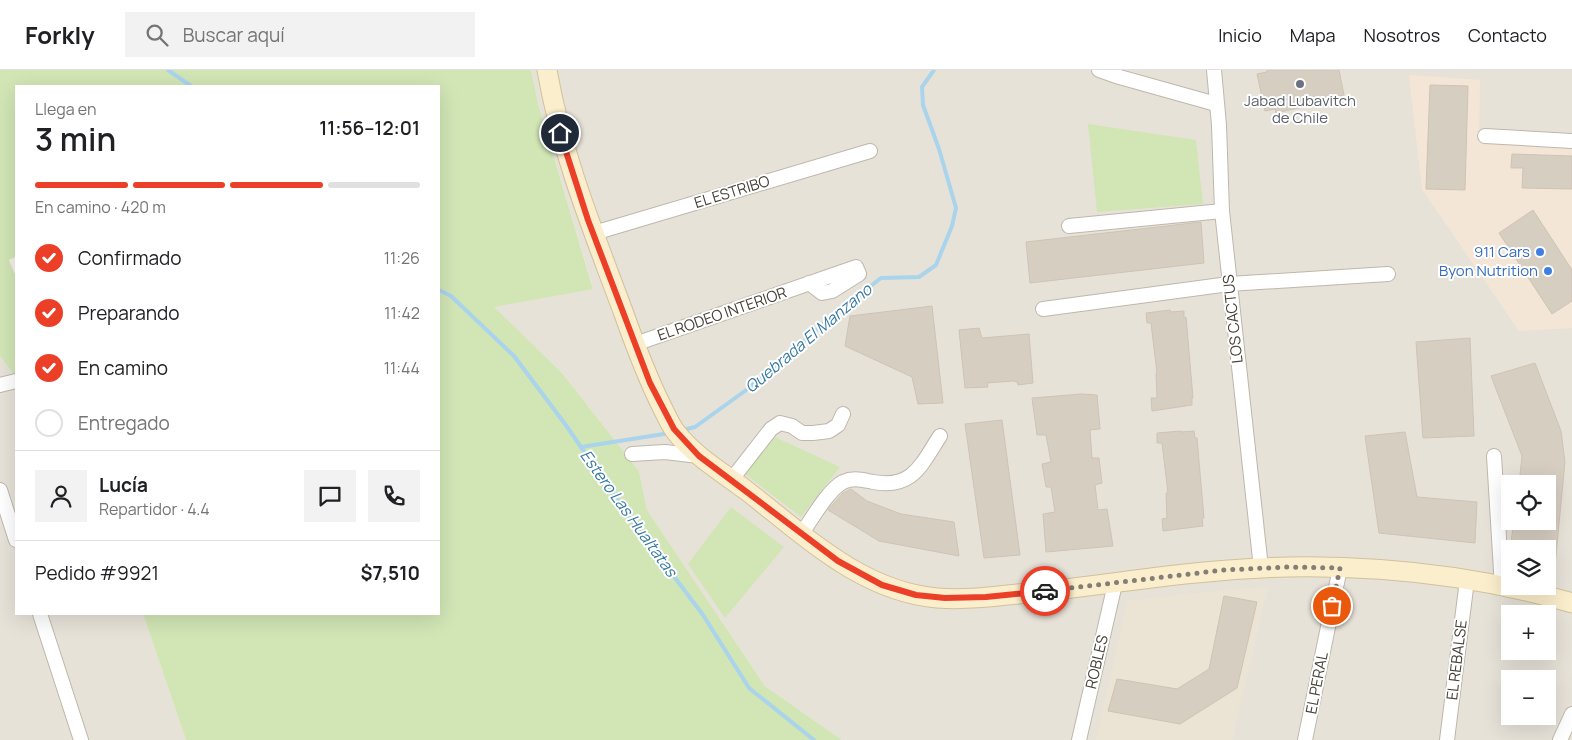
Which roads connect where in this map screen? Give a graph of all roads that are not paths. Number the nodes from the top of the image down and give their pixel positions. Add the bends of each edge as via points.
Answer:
1 (547, 70) edge
2 (1099, 70) edge
3 (1214, 70) edge
4 (1216, 104) junction
5 (1485, 136) dead end
6 (1572, 141) edge
7 (870, 151) dead end
8 (1222, 211) junction
9 (1068, 226) dead end
10 (594, 233) junction
11 (1388, 274) dead end
12 (809, 284) dead end
13 (1229, 284) junction
14 (1043, 309) dead end
15 (635, 344) junction
16 (15, 381) edge
17 (0, 385) edge
18 (842, 414) dead end
19 (940, 436) dead end
20 (632, 454) dead end
21 (699, 456) junction
22 (1494, 456) dead end
23 (732, 479) junction
24 (0, 490) edge
25 (802, 533) junction
26 (15, 537) edge
27 (1260, 568) junction
28 (1340, 568) junction
29 (1501, 570) edge
30 (1467, 580) junction
31 (1115, 584) junction
32 (1501, 586) edge
33 (1539, 595) edge
34 (1572, 603) edge
35 (40, 615) edge
36 (1572, 714) edge
37 (81, 740) edge
38 (1079, 740) edge
39 (1305, 740) edge
40 (1447, 740) edge
41 (1560, 740) edge

1 - 10 street via 560,133
2 - 4 street
3 - 4 street, LOS CACTUS
4 - 8 street, LOS CACTUS
5 - 6 street
7 - 10 street, EL ESTRIBO
8 - 9 street
8 - 13 street, LOS CACTUS
10 - 15 street
11 - 13 street
12 - 15 street, EL RODEO INTERIOR
13 - 14 street
13 - 27 street, LOS CACTUS
15 - 21 street via 650,383 674,429
16 - 17 street
18 - 23 street via 838,425 829,431 802,432 780,424 771,429
19 - 25 street via 918,471 900,482 884,484 857,479 839,485
20 - 21 street via 665,452
21 - 23 street
22 - 29 street
23 - 25 street
24 - 26 street
25 - 31 street via 865,577 890,588 925,596 986,597
27 - 28 street
27 - 31 street via 1187,573
28 - 30 street
28 - 39 street, EL PERAL
30 - 32 street
30 - 40 street, EL REBALSE
31 - 38 street, ROBLES
33 - 34 street
35 - 37 street
36 - 41 street

